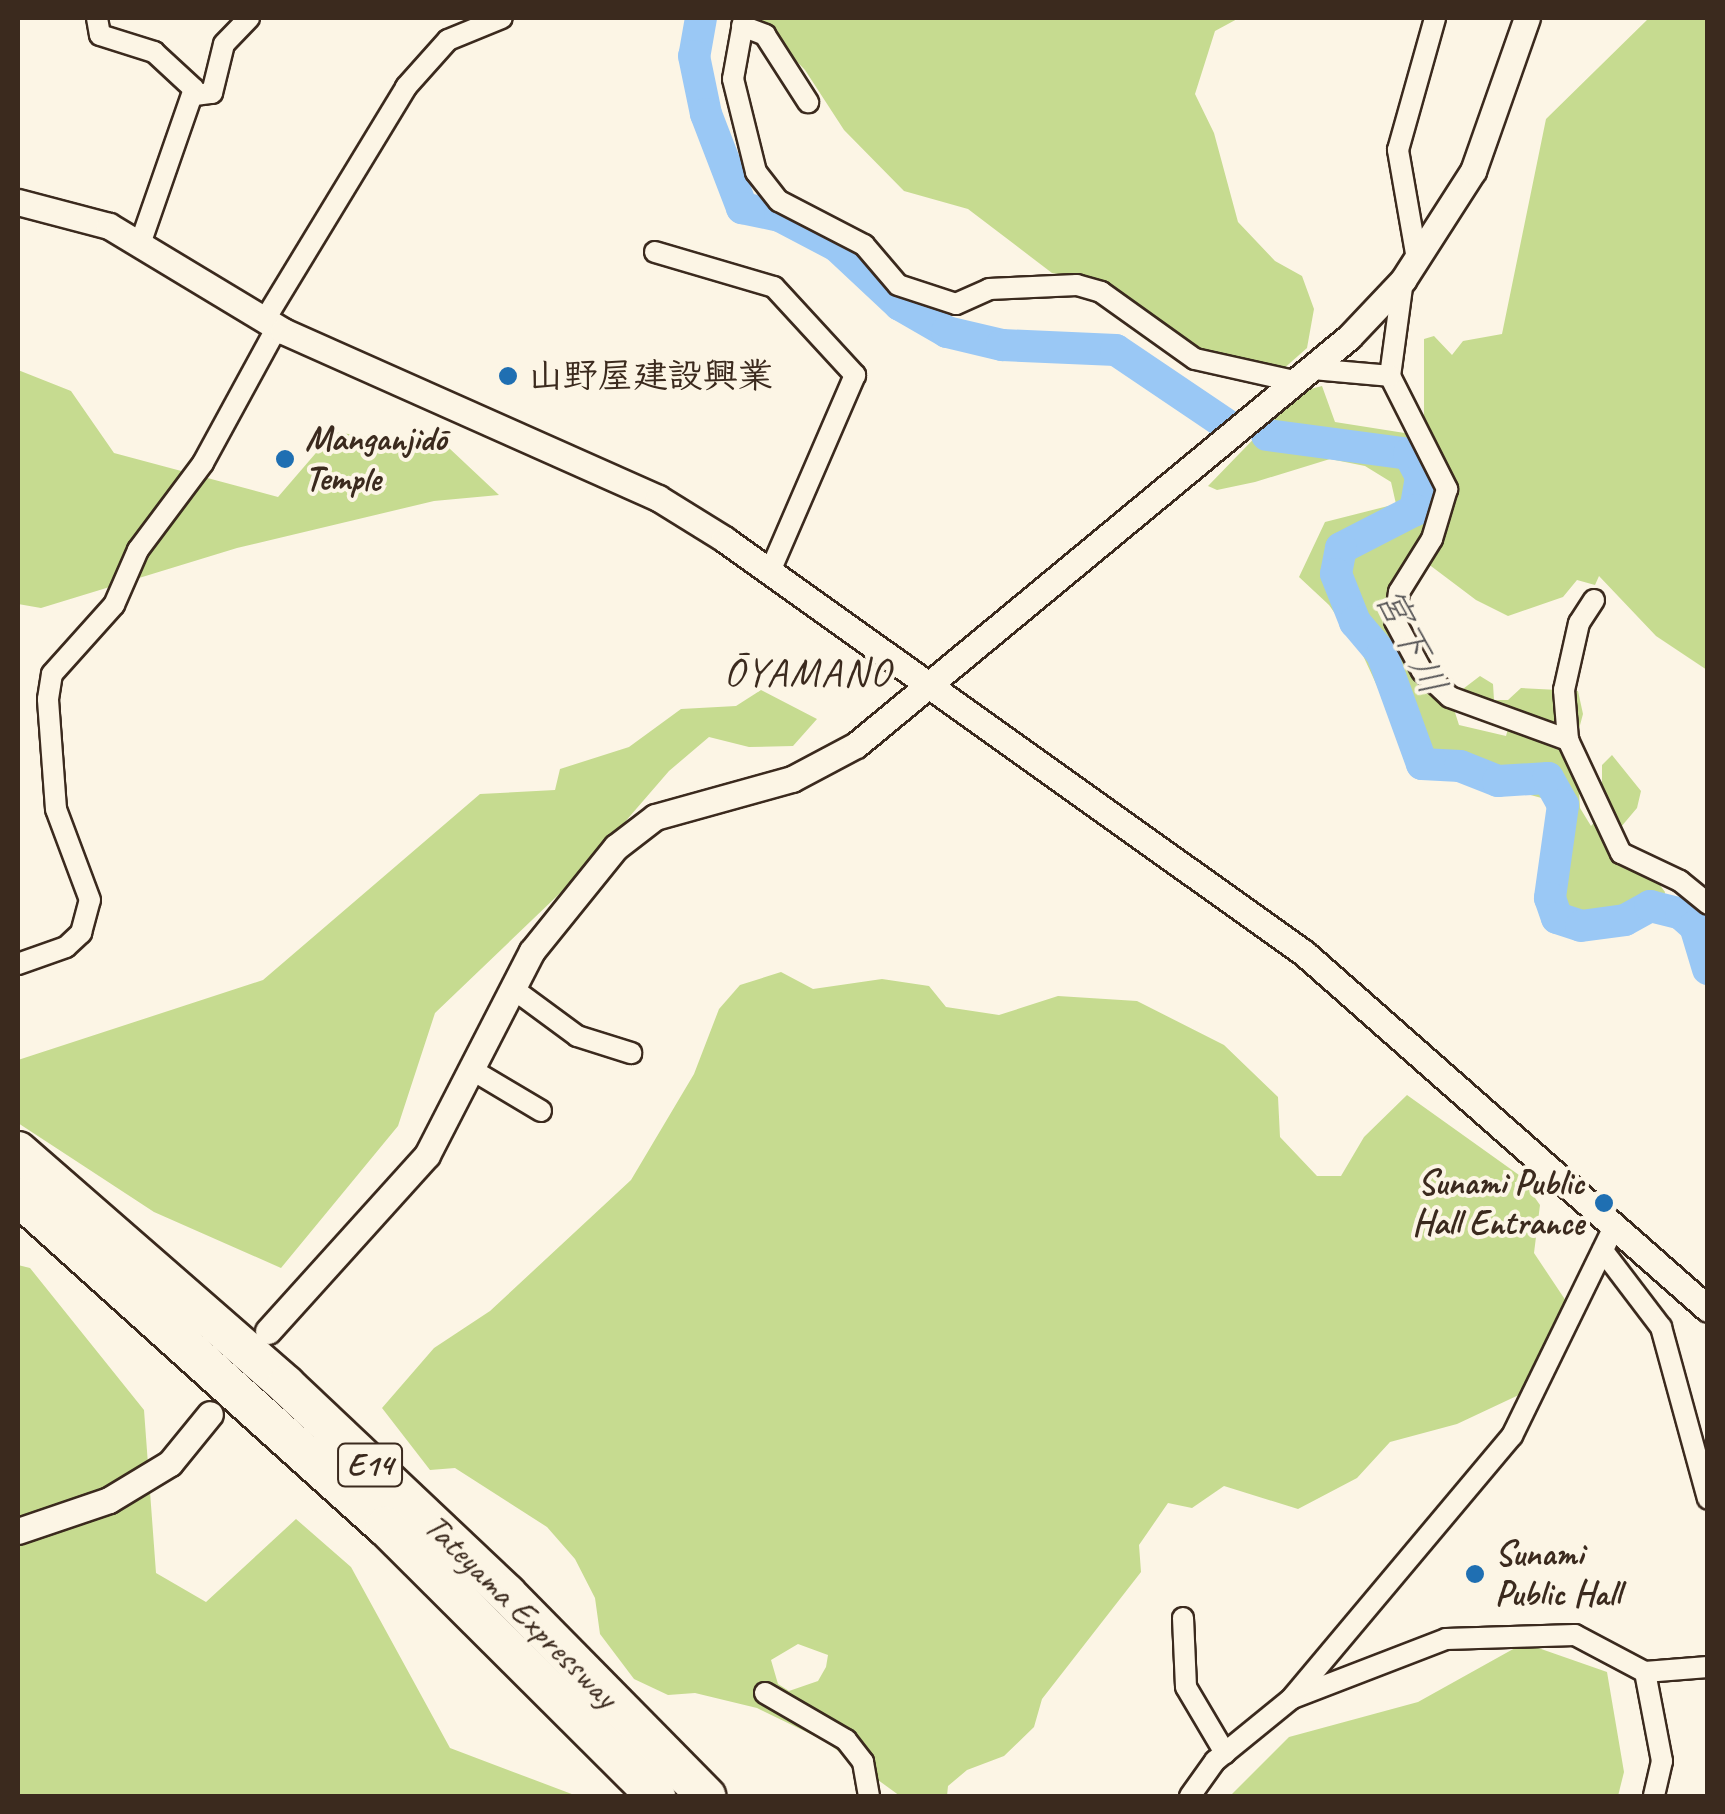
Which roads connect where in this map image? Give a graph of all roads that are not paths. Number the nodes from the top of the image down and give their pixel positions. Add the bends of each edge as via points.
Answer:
1 (97, 18) edge
2 (249, 18) edge
3 (502, 18) edge
4 (1435, 18) edge
5 (1527, 18) edge
6 (743, 22) edge
7 (195, 95) junction
8 (808, 102) dead end
9 (18, 202) edge
10 (140, 244) junction
11 (656, 252) dead end
12 (1410, 270) junction
13 (270, 324) junction
14 (1305, 376) junction
15 (1390, 376) junction
16 (770, 572) junction
17 (1594, 600) dead end
18 (926, 682) junction
19 (1568, 740) junction
20 (1708, 904) edge
21 (18, 964) edge
22 (512, 988) junction
23 (631, 1053) dead end
24 (474, 1072) junction
25 (541, 1111) dead end
26 (18, 1151) edge
27 (18, 1196) edge
28 (1608, 1240) junction
29 (1708, 1309) edge
30 (268, 1331) dead end
31 (210, 1414) dead end
32 (1708, 1500) edge
33 (18, 1530) edge
34 (1183, 1618) dead end
35 (1708, 1667) edge
36 (1645, 1672) junction
37 (765, 1693) dead end
38 (1292, 1699) junction
39 (1225, 1753) junction
40 (656, 1796) edge
41 (706, 1796) edge
42 (869, 1796) edge
43 (1190, 1796) edge
44 (1654, 1796) edge

1 - 7 street via 100,35 154,52 185,76
2 - 7 street via 224,44 212,92
3 - 13 street via 448,40 406,87
4 - 12 street via 1398,150
5 - 12 street via 1472,171
6 - 8 street via 765,35
6 - 14 street via 733,79 756,172 779,201 864,244 898,285 956,304 989,290 1077,286 1102,292 1195,359
7 - 10 street
9 - 10 street via 82,216
10 - 13 street
11 - 16 street via 774,287 856,376
12 - 14 street
12 - 15 street
13 - 16 street via 658,498
13 - 21 street via 203,463 138,550 114,605 52,674 56,808 90,900 81,933 66,947
14 - 15 street
14 - 18 street
15 - 19 street via 1447,489 1432,539 1398,592 1395,621 1422,671 1450,697
16 - 18 street
17 - 19 street via 1579,623 1564,690
18 - 22 street via 820,768 690,804 637,830 562,912
18 - 28 street via 1304,953
19 - 20 street via 1621,853
22 - 23 street via 576,1036
22 - 24 street
24 - 25 street
24 - 30 street via 427,1154
26 - 41 highway, Tateyama Expressway / E14 via 286,1385 507,1594
27 - 40 highway, Tateyama Expressway / E14 via 385,1526
28 - 29 street
28 - 32 street via 1661,1327
28 - 38 street via 1512,1436
31 - 33 street via 170,1462 109,1500
34 - 39 street via 1186,1688
35 - 36 street
36 - 38 street via 1575,1636 1446,1639
36 - 44 street via 1662,1761
37 - 42 street via 846,1740 863,1762
38 - 39 street
39 - 43 street

